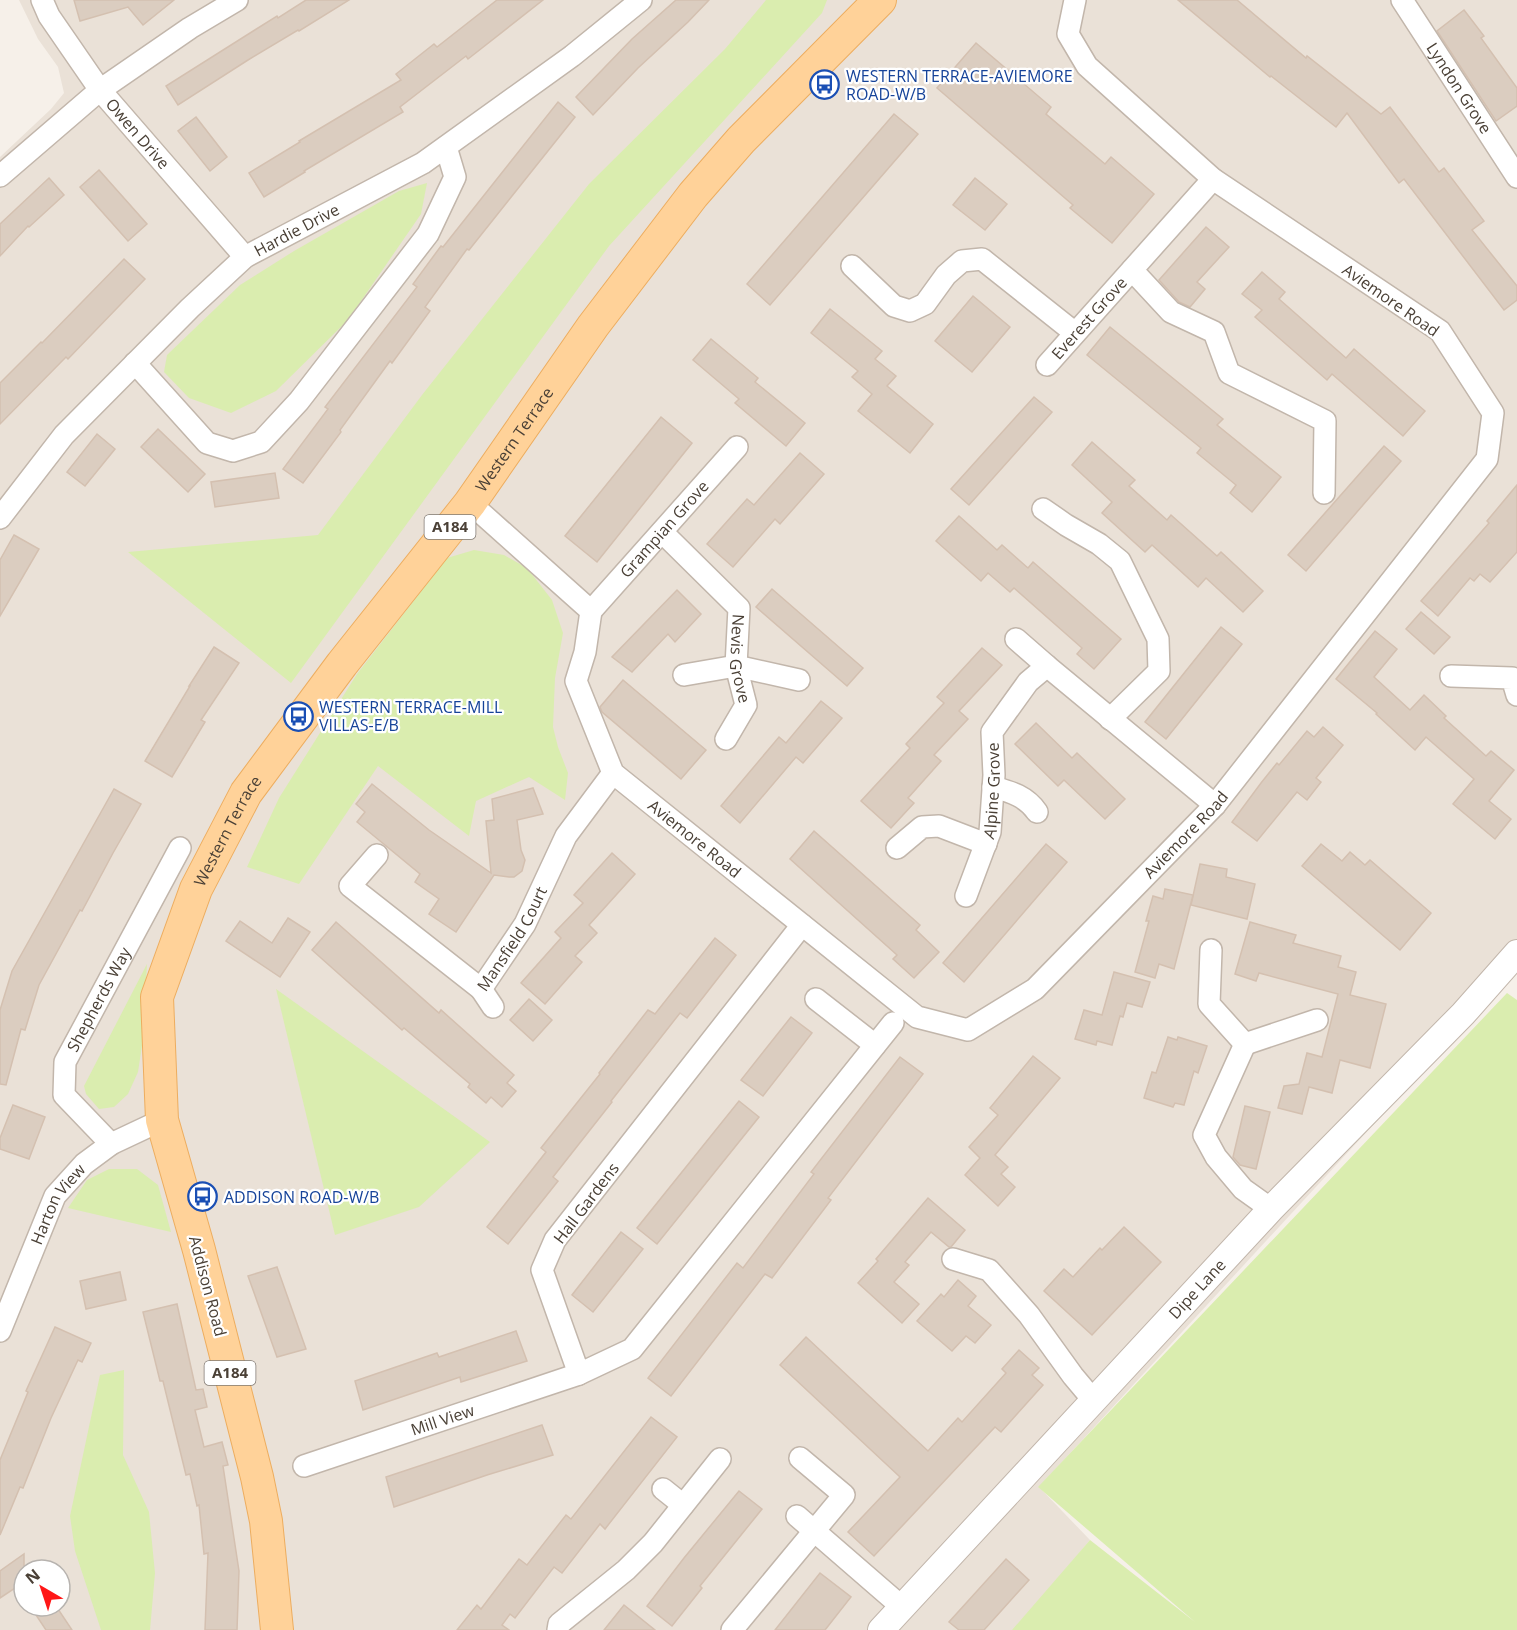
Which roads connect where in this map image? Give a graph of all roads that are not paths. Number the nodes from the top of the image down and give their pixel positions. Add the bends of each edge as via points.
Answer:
1 (42, 0) edge
2 (237, 0) edge
3 (641, 0) edge
4 (880, 0) edge
5 (1075, 0) edge
6 (1402, 0) edge
7 (100, 90) junction
8 (446, 147) junction
9 (0, 176) edge
10 (1517, 177) edge
11 (1213, 179) junction
12 (245, 257) junction
13 (852, 266) dead end
14 (1132, 270) junction
15 (1075, 333) junction
16 (135, 363) junction
17 (1047, 365) dead end
18 (737, 447) dead end
19 (1324, 493) dead end
20 (470, 503) junction
21 (1043, 509) dead end
22 (0, 518) edge
23 (662, 532) junction
24 (591, 611) junction
25 (1016, 639) dead end
26 (736, 666) junction
27 (1047, 666) junction
28 (684, 675) dead end
29 (1451, 676) dead end
30 (799, 680) dead end
31 (1515, 681) edge
32 (1110, 718) junction
33 (726, 739) dead end
34 (613, 773) junction
35 (993, 787) junction
36 (1215, 805) junction
37 (1037, 812) dead end
38 (986, 844) junction
39 (180, 848) dead end
40 (897, 848) dead end
41 (377, 855) dead end
42 (966, 896) dead end
43 (802, 925) junction
44 (1211, 950) dead end
45 (1517, 953) edge
46 (481, 989) junction
47 (816, 999) dead end
48 (493, 1007) dead end
49 (1317, 1020) dead end
50 (893, 1023) dead end
51 (1245, 1044) junction
52 (875, 1045) junction
53 (162, 1120) junction
54 (111, 1144) junction
55 (1271, 1209) junction
56 (953, 1259) dead end
57 (0, 1331) edge
58 (579, 1374) junction
59 (1094, 1401) junction
60 (800, 1458) dead end
61 (720, 1459) dead end
62 (304, 1466) dead end
63 (663, 1489) dead end
64 (683, 1505) junction
65 (797, 1516) dead end
66 (814, 1531) junction
67 (902, 1607) junction
68 (277, 1630) edge
69 (558, 1630) edge
70 (732, 1630) edge
71 (881, 1630) edge

1 - 7 street, Owen Drive
2 - 7 street
3 - 8 street, Hardie Drive via 572,56
4 - 20 main road, Western Terrace / A184 via 741,140 693,195 593,326
5 - 11 street, Aviemore Road via 1068,34 1087,66
6 - 10 street, Lyndon Grove
7 - 9 street
7 - 12 street, Owen Drive
8 - 12 street, Hardie Drive
8 - 16 street via 455,177 428,234 299,401 261,442 233,451 207,443
11 - 14 street, Everest Grove
11 - 36 street, Aviemore Road via 1440,331 1493,413 1487,459
12 - 16 street, Hardie Drive
13 - 15 street via 894,306 910,311 925,304 946,274 962,261 982,258
14 - 15 street, Everest Grove
14 - 19 street, Everest Grove via 1171,312 1214,332 1229,373 1324,421
15 - 17 street, Everest Grove
16 - 22 street, Hardie Drive via 64,435
18 - 23 street, Grampian Grove
20 - 24 street
20 - 53 main road, Western Terrace / A184 via 246,793 196,889 157,997
21 - 32 street via 1120,561 1158,639 1159,671
23 - 24 street, Grampian Grove
23 - 26 street, Nevis Grove via 739,608
24 - 34 street, Aviemore Road via 576,681
25 - 27 street
26 - 28 street
26 - 30 street
26 - 33 street, Nevis Grove via 746,705
27 - 32 street
27 - 35 street, Alpine Grove via 1028,682 992,732
29 - 31 street
32 - 36 street
34 - 43 street, Aviemore Road
34 - 46 street, Mansfield Court via 566,837 525,924
35 - 37 street via 1013,792 1031,803
35 - 38 street, Alpine Grove
36 - 43 street, Aviemore Road via 1035,989 968,1030 917,1017
38 - 40 street via 939,826 922,827
38 - 42 street, Alpine Grove
39 - 54 street, Shepherds Way via 64,1062 64,1095
41 - 46 street, Mansfield Court via 350,886
43 - 58 street, Hall Gardens via 555,1240 542,1270
44 - 51 street via 1209,1004
45 - 55 street, Dipe Lane via 1463,1014
46 - 48 street
47 - 52 street
49 - 51 street
50 - 52 street
51 - 55 street via 1204,1135 1216,1157 1243,1189
52 - 58 street via 632,1349
53 - 54 street, Harton View
53 - 68 main road, Addison Road / A184 via 257,1477 266,1521
54 - 57 street, Harton View via 84,1164 55,1196
55 - 59 street, Dipe Lane
56 - 59 street via 989,1270 1029,1315
58 - 62 street, Mill View
59 - 67 street, Dipe Lane
60 - 66 street via 844,1495
61 - 64 street
63 - 64 street
64 - 69 street via 653,1543 559,1624
65 - 66 street
66 - 67 street
66 - 70 street
67 - 71 street, Dipe Lane

